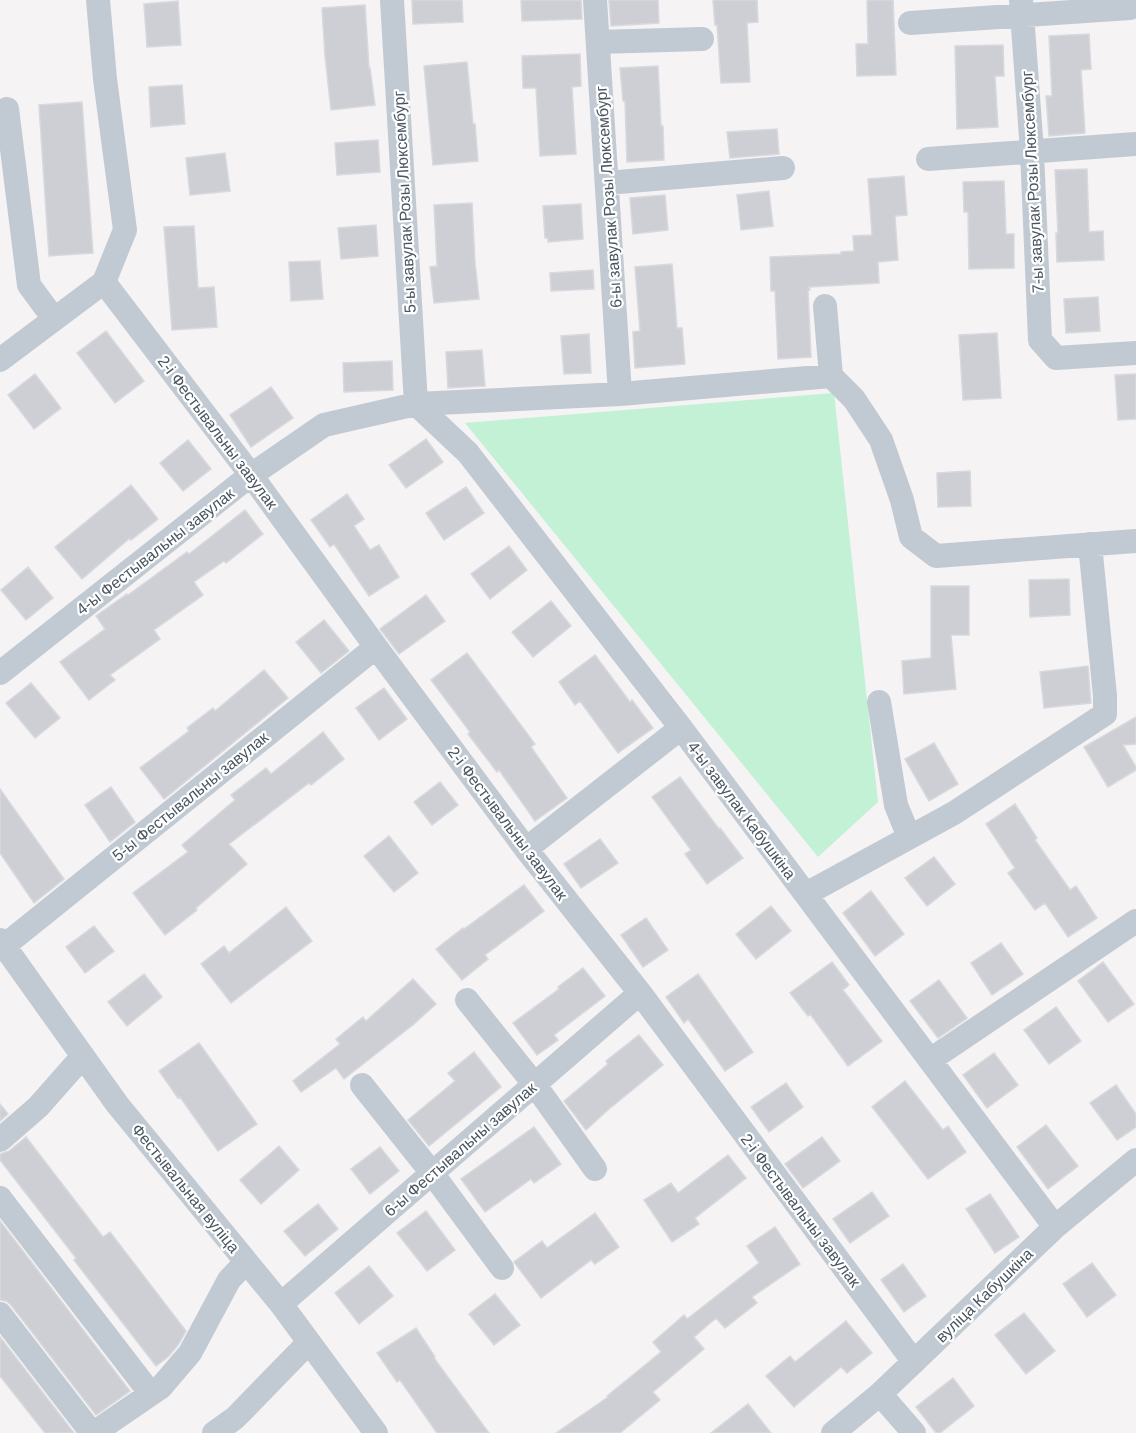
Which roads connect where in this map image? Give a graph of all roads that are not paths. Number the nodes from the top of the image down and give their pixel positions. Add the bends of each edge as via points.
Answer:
1 (98, 0) edge
2 (392, 0) edge
3 (595, 0) edge
4 (1022, 8) edge
5 (1130, 8) dead end
6 (910, 23) dead end
7 (702, 39) dead end
8 (598, 42) junction
9 (7, 109) dead end
10 (1136, 144) edge
11 (1032, 151) junction
12 (928, 159) dead end
13 (783, 168) dead end
14 (607, 183) junction
15 (104, 282) junction
16 (825, 306) dead end
17 (54, 320) junction
18 (1136, 353) edge
19 (0, 360) edge
20 (831, 376) junction
21 (620, 394) junction
22 (416, 404) junction
23 (251, 475) junction
24 (1136, 541) edge
25 (1090, 544) junction
26 (376, 647) junction
27 (0, 673) edge
28 (879, 702) dead end
29 (681, 728) junction
30 (909, 837) junction
31 (526, 849) junction
32 (806, 894) junction
33 (1136, 921) edge
34 (2, 943) edge
35 (640, 993) junction
36 (466, 1000) dead end
37 (83, 1056) junction
38 (930, 1060) junction
39 (535, 1084) junction
40 (362, 1085) dead end
41 (0, 1140) edge
42 (1136, 1160) edge
43 (595, 1169) dead end
44 (432, 1173) junction
45 (0, 1197) edge
46 (1055, 1227) junction
47 (246, 1262) junction
48 (502, 1268) dead end
49 (281, 1304) junction
50 (0, 1314) edge
51 (309, 1342) junction
52 (914, 1362) junction
53 (151, 1394) junction
54 (880, 1394) junction
55 (93, 1433) edge
56 (216, 1433) edge
57 (376, 1433) edge
58 (833, 1433) edge
59 (914, 1433) edge

1 - 15 street via 125,230
2 - 22 street, 5-ы завулак Розы Люксембург
3 - 8 street, 6-ы завулак Розы Люксембург
4 - 5 street
4 - 6 street
4 - 11 street, 7-ы завулак Розы Люксембург
7 - 8 street
8 - 14 street, 6-ы завулак Розы Люксембург
9 - 17 street via 29,285
10 - 11 street
11 - 12 street
11 - 18 street, 7-ы завулак Розы Люксембург via 1040,340 1056,358
13 - 14 street
14 - 21 street, 6-ы завулак Розы Люксембург
15 - 17 street
15 - 23 street, 2-і Фестывальны завулак
16 - 20 street
17 - 19 street
20 - 21 street, 4-ы Фестывальны завулак
20 - 25 street via 854,399 881,440 911,537 936,556
21 - 22 street, 4-ы Фестывальны завулак
22 - 23 street, 4-ы Фестывальны завулак via 324,425
22 - 29 street, 4-ы завулак Кабушкіна via 468,453
23 - 26 street, 2-і Фестывальны завулак
23 - 27 street, 4-ы Фестывальны завулак
24 - 25 street
25 - 30 street via 1105,714 954,813
26 - 31 street, 2-і Фестывальны завулак
26 - 34 street, 5-ы Фестывальны завулак
28 - 30 street via 896,805
29 - 31 street
29 - 32 street, 4-ы завулак Кабушкіна
30 - 32 street
31 - 35 street, 2-і Фестывальны завулак
32 - 38 street, 4-ы завулак Кабушкіна
33 - 38 street
34 - 37 street, Фестывальная вуліца
35 - 39 street, 6-ы Фестывальны завулак
35 - 52 street, 2-і Фестывальны завулак
36 - 39 street
37 - 41 street via 38,1107
37 - 47 street, Фестывальная вуліца via 117,1104
38 - 46 street, 4-ы завулак Кабушкіна
39 - 43 street
39 - 44 street, 6-ы Фестывальны завулак
40 - 44 street
42 - 46 street, вуліца Кабушкіна
44 - 48 street
44 - 49 street, 6-ы Фестывальны завулак
45 - 53 street
46 - 52 street, вуліца Кабушкіна
47 - 49 street, Фестывальная вуліца
47 - 53 street via 229,1280 190,1353
49 - 51 street, Фестывальная вуліца
50 - 55 street
51 - 56 street
51 - 57 street, Фестывальная вуліца
52 - 54 street, вуліца Кабушкіна
53 - 55 street
54 - 58 street, вуліца Кабушкіна
54 - 59 street

